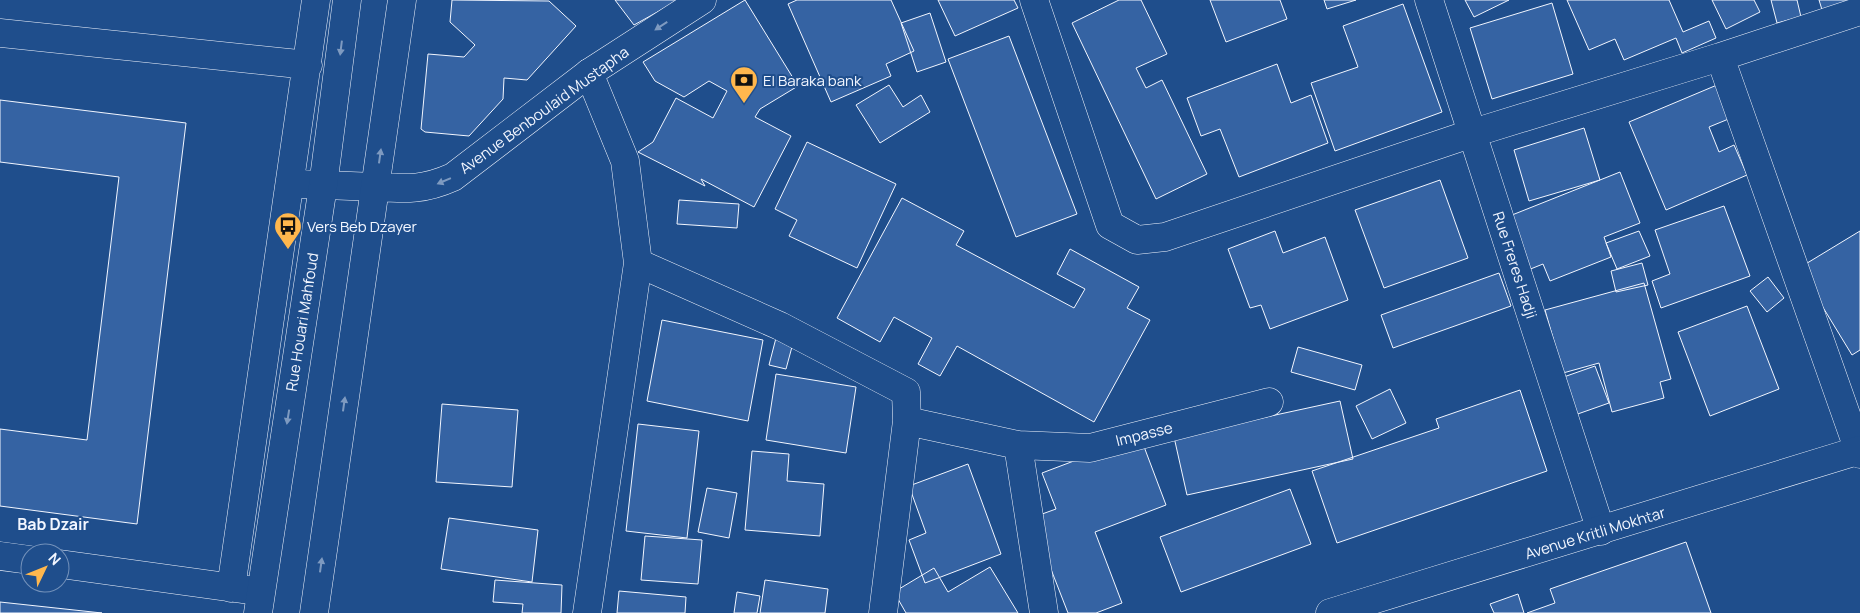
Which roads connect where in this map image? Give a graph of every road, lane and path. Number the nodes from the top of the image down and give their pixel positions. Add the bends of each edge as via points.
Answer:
1 (316, 0) edge
2 (347, 0) edge
3 (402, 0) edge
4 (702, 0) edge
5 (1034, 0) edge
6 (1428, 0) edge
7 (1860, 11) edge
8 (0, 32) edge
9 (1720, 57) junction
10 (308, 65) junction
11 (589, 73) junction
12 (1473, 133) junction
13 (290, 184) junction
14 (323, 186) junction
15 (376, 187) junction
16 (638, 263) junction
17 (1269, 402) dead end
18 (907, 421) junction
19 (1018, 445) junction
20 (1860, 452) edge
21 (1601, 531) junction
22 (0, 556) edge
23 (20, 559) edge
24 (70, 565) edge
25 (231, 588) junction
26 (259, 602) edge
27 (314, 613) edge
28 (587, 613) edge
29 (883, 613) edge
30 (1044, 613) edge
31 (1330, 613) edge

1 - 10 street
2 -> 14 street, Rue Houari Mahfoud
15 -> 3 street
4 -> 11 street, Avenue Benboulaid Mustapha
5 - 12 street via 1110,225 1137,240 1165,237
6 - 12 street, Rue Freres Hadji
7 - 9 street
8 - 10 street
9 - 12 street
9 - 20 street
10 - 13 street
11 -> 15 street, Avenue Benboulaid Mustapha via 453,177 432,186
11 - 16 street via 624,161
12 - 21 street, Rue Freres Hadji
13 - 14 street, Avenue Benboulaid Mustapha
13 - 25 street
14 - 15 street, Avenue Benboulaid Mustapha
14 -> 26 street, Rue Houari Mahfoud
27 -> 15 street
16 - 18 street via 780,326 906,392
16 - 28 street
17 - 19 street, Impasse via 1090,448
18 - 19 street, Impasse
18 - 29 street
19 - 30 street
20 - 21 street, Avenue Kritli Mokhtar
21 - 31 street, Avenue Kritli Mokhtar
22 - 23 street
24 - 25 street
25 - 26 street

